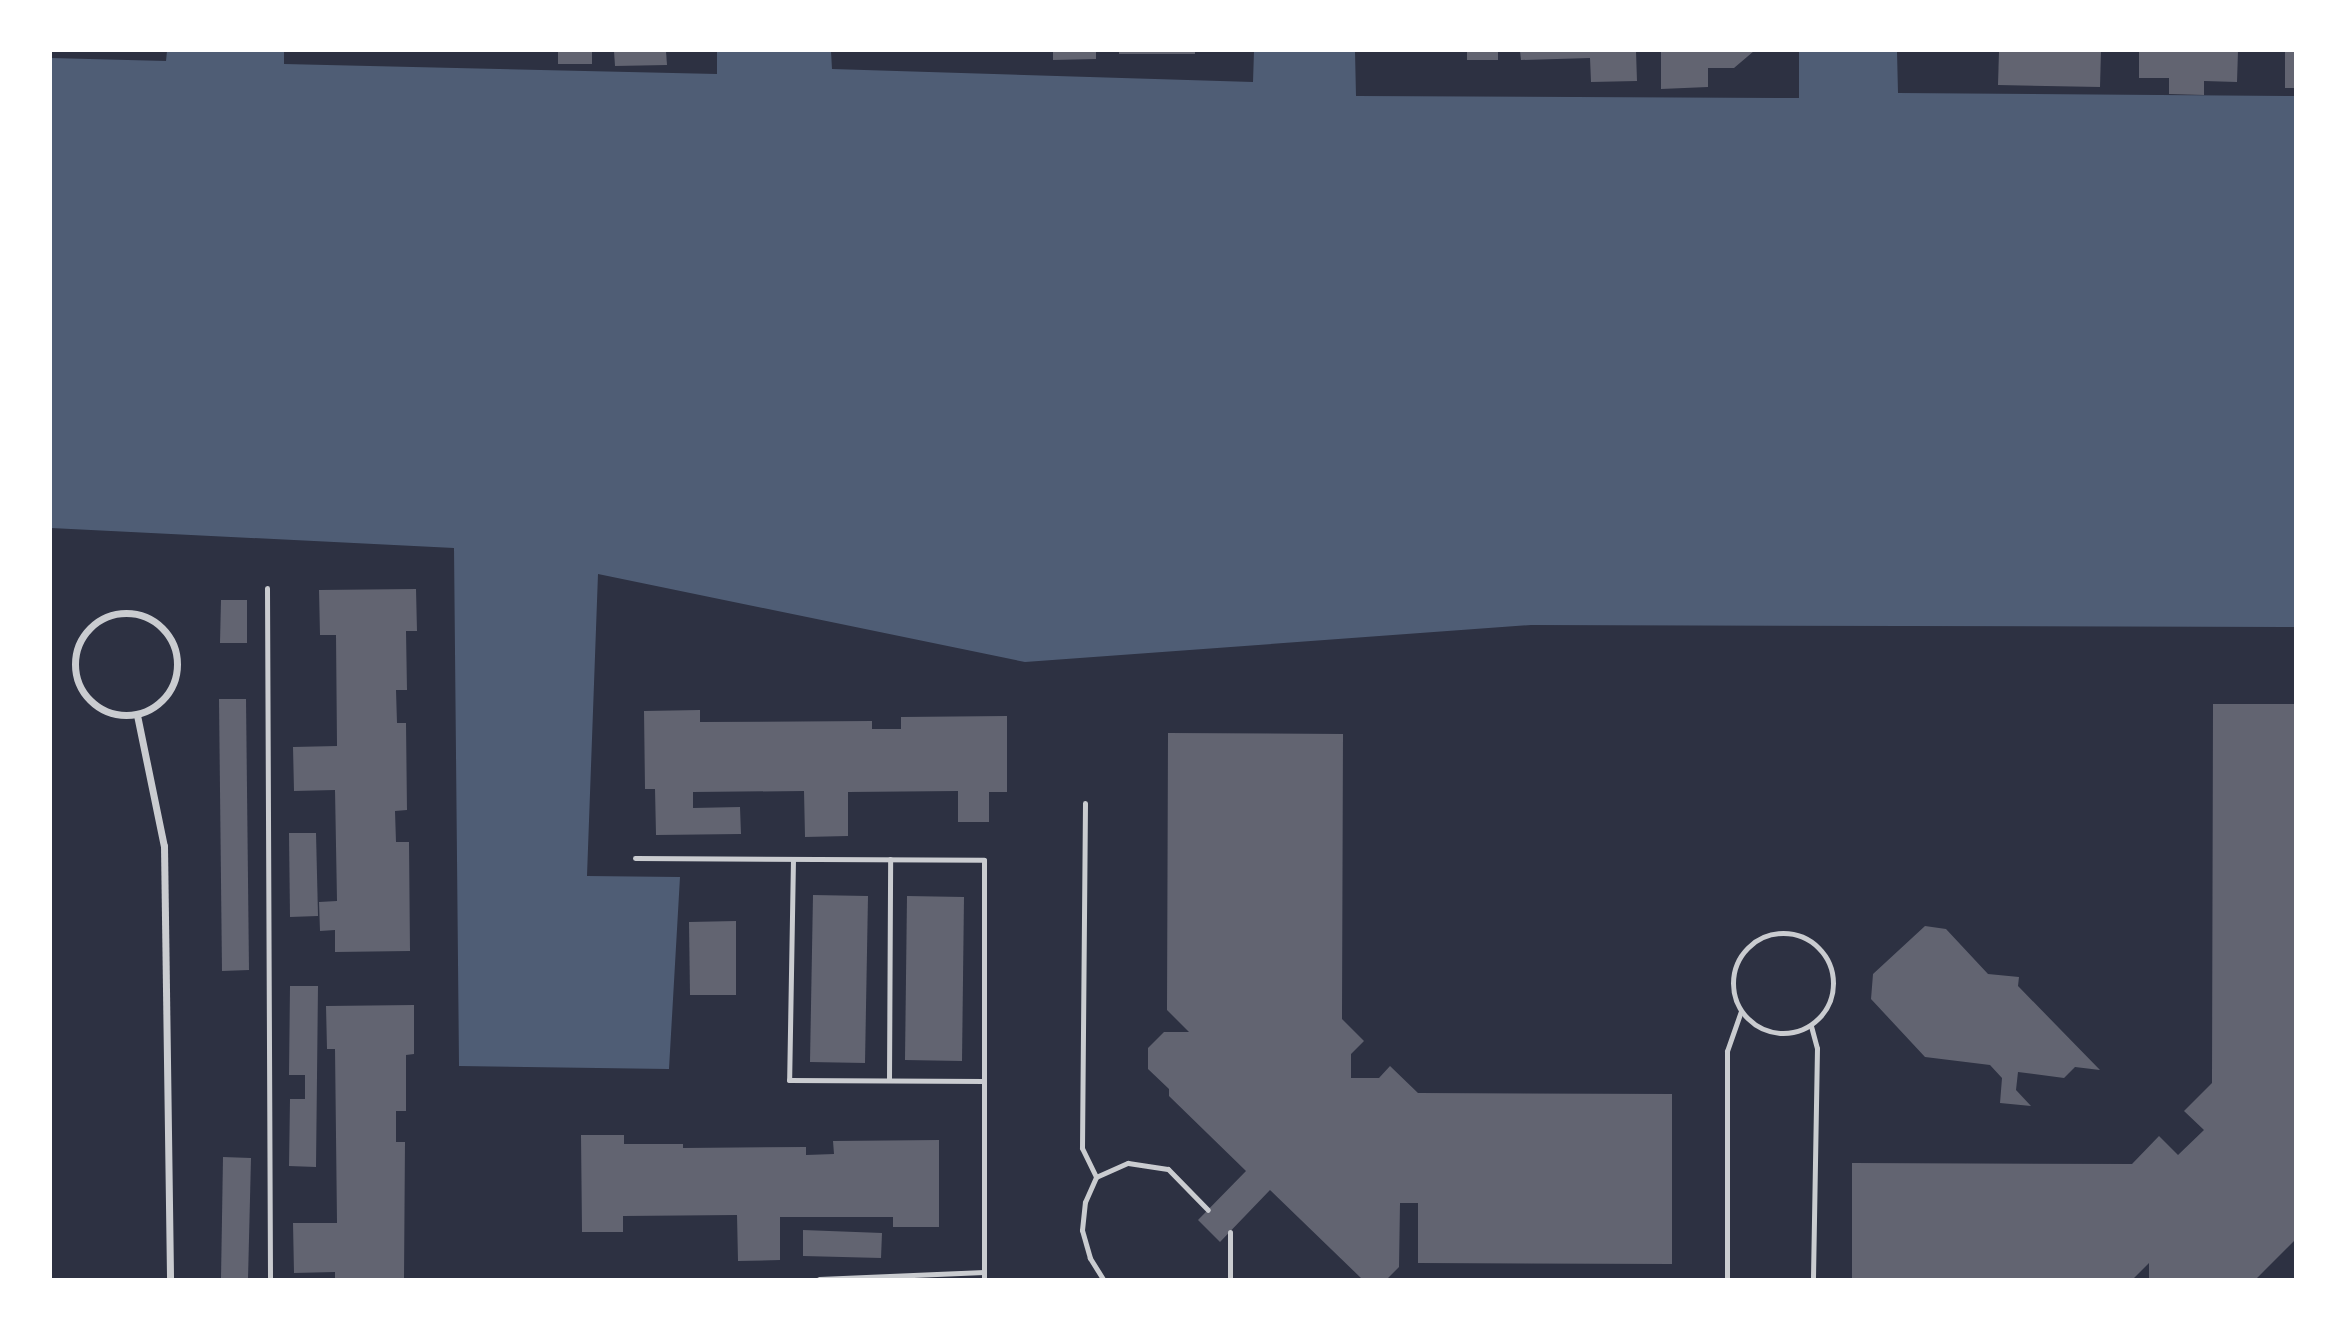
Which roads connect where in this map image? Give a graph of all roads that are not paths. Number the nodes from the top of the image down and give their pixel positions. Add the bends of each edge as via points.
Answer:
1 (267, 588) dead end
2 (136, 715) junction
3 (1085, 803) dead end
4 (635, 858) dead end
5 (793, 859) junction
6 (890, 859) junction
7 (1741, 1011) junction
8 (1811, 1026) junction
9 (889, 1080) junction
10 (984, 1081) junction
11 (1096, 1177) junction
12 (1208, 1210) dead end
13 (1230, 1232) dead end
14 (984, 1276) edge
15 (170, 1279) edge
16 (270, 1279) edge
17 (819, 1279) edge
18 (834, 1279) edge
19 (1103, 1279) edge
20 (1230, 1279) edge
21 (1727, 1279) edge
22 (1813, 1279) edge

1 - 16 lane
2 - 2 street via 164,699 175,678 177,653 161,625 148,617 116,613 88,629 79,643 76,675 91,703 120,716
2 - 15 street via 164,846
3 - 11 lane via 1082,1148
4 - 5 lane
5 - 6 lane
5 - 9 lane via 789,1080
6 - 9 lane
6 - 10 lane via 984,860
7 - 8 lane via 1765,1031 1780,1034
7 - 8 lane via 1733,980 1744,951 1770,934 1801,936 1826,956 1833,986 1830,1002
7 - 21 lane via 1727,1051
8 - 22 lane via 1817,1048
9 - 10 lane
10 - 14 lane
11 - 12 lane via 1128,1163 1168,1169
11 - 19 lane via 1085,1202 1082,1230 1090,1258
13 - 20 lane
14 - 18 lane
17 - 18 lane

